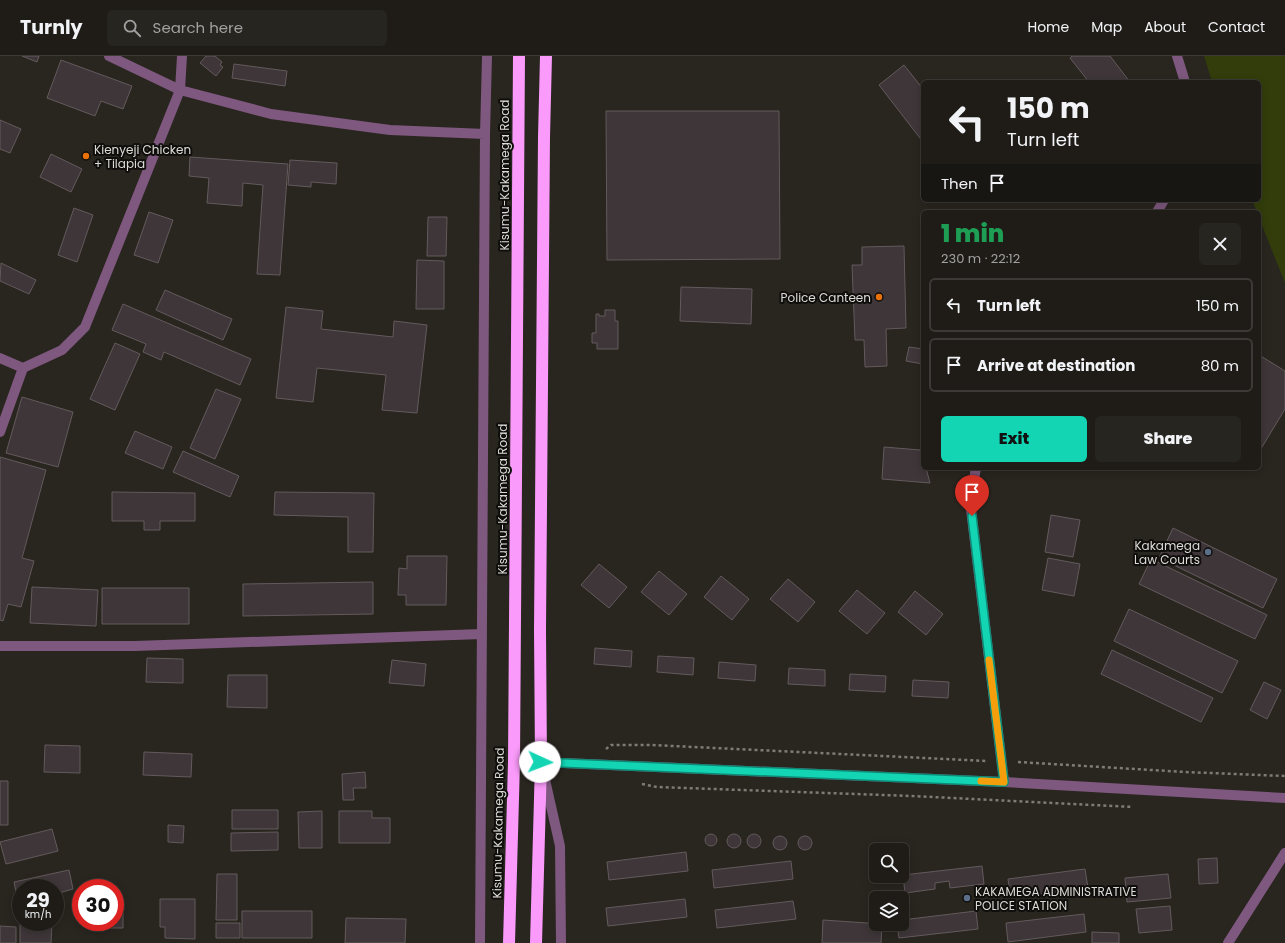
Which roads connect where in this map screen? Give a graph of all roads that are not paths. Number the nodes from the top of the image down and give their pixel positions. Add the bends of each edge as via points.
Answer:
1 (109, 56) edge
2 (182, 56) edge
3 (487, 56) edge
4 (519, 56) edge
5 (546, 56) edge
6 (1177, 56) edge
7 (1184, 80) edge
8 (180, 90) junction
9 (485, 134) junction
10 (0, 358) edge
11 (23, 368) junction
12 (0, 432) edge
13 (976, 470) edge
14 (482, 634) junction
15 (0, 646) edge
16 (540, 762) junction
17 (1004, 782) junction
18 (1285, 798) edge
19 (1285, 853) edge
20 (480, 943) edge
21 (509, 943) edge
22 (536, 943) edge
23 (560, 943) edge
24 (1228, 943) edge

1 - 8 street
2 - 8 street
3 - 9 street
4 - 21 highway, Kisumu-Kakamega Road via 514,754
5 - 16 highway
6 - 7 street
8 - 9 street via 271,114 390,130
8 - 11 street via 85,327 62,350
9 - 14 street
10 - 11 street
11 - 12 street
13 - 17 street via 970,501
14 - 15 street via 135,646
14 - 20 street
16 - 17 street
16 - 22 highway
16 - 23 street via 560,846
17 - 18 street
19 - 24 street

